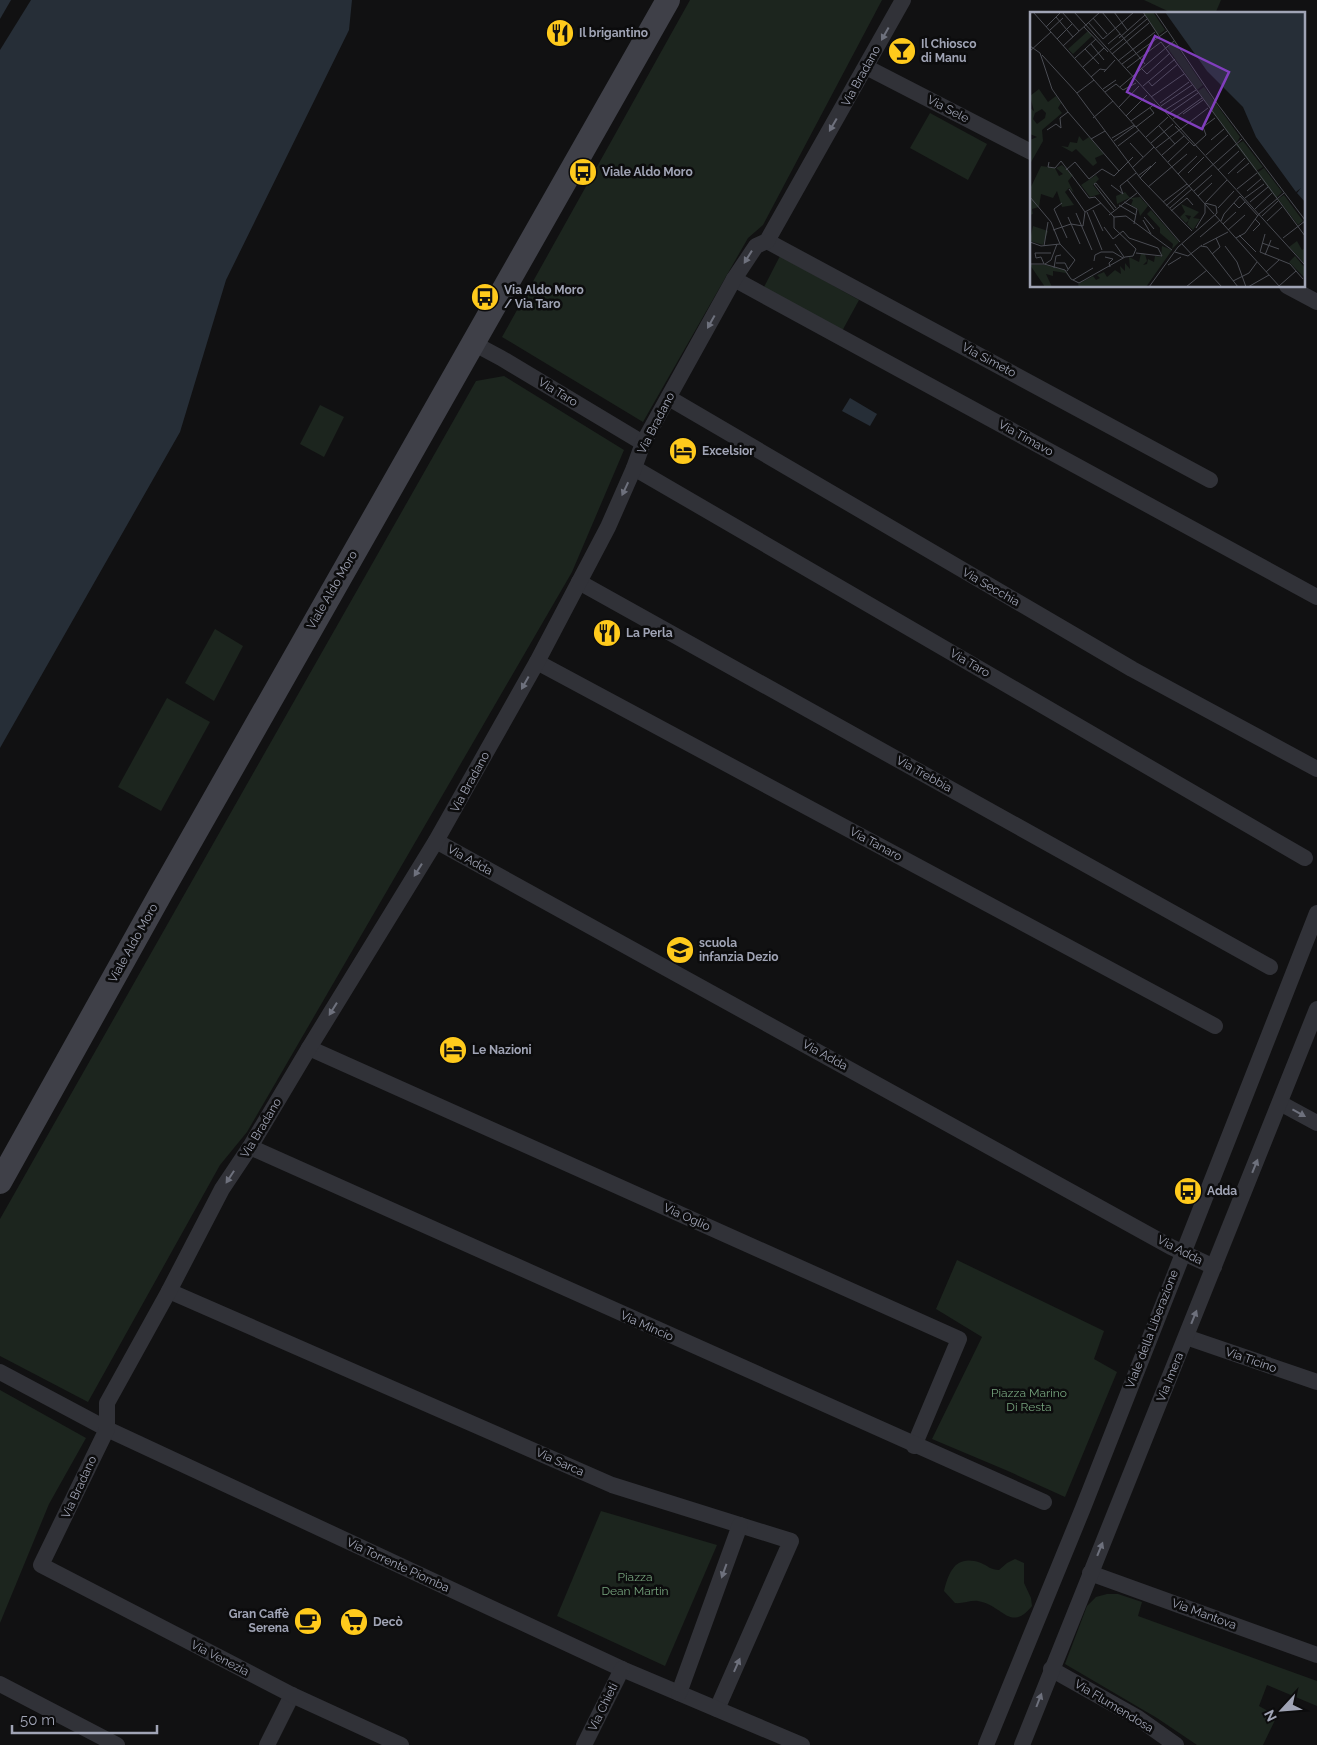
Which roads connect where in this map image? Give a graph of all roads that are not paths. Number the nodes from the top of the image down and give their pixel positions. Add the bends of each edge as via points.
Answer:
1 (668, 0) edge
2 (903, 0) edge
3 (866, 67) junction
4 (1030, 151) edge
5 (767, 241) junction
6 (734, 279) junction
7 (1292, 288) edge
8 (1316, 298) edge
9 (472, 343) junction
10 (668, 398) junction
11 (643, 443) junction
12 (634, 468) junction
13 (1210, 480) dead end
14 (579, 582) junction
15 (1317, 597) edge
16 (537, 662) junction
17 (1317, 769) edge
18 (436, 841) junction
19 (1305, 858) dead end
20 (1317, 913) edge
21 (1270, 967) dead end
22 (1317, 1009) edge
23 (1215, 1026) dead end
24 (309, 1048) junction
25 (1280, 1103) junction
26 (1317, 1124) edge
27 (250, 1147) junction
28 (0, 1182) edge
29 (1182, 1253) junction
30 (1214, 1267) junction
31 (169, 1291) junction
32 (1186, 1337) junction
33 (0, 1372) edge
34 (1317, 1382) edge
35 (107, 1429) junction
36 (914, 1446) junction
37 (1044, 1502) dead end
38 (740, 1525) junction
39 (41, 1566) joint
40 (1090, 1574) junction
41 (1317, 1655) edge
42 (622, 1669) junction
43 (1051, 1669) junction
44 (0, 1684) edge
45 (679, 1693) junction
46 (292, 1694) junction
47 (717, 1709) junction
48 (117, 1745) edge
49 (267, 1745) edge
50 (401, 1745) edge
51 (584, 1745) edge
52 (802, 1745) edge
53 (986, 1745) edge
54 (1022, 1745) edge
55 (1176, 1745) edge

1 - 9 street, Viale Aldo Moro
2 -> 3 street, Via Bradano
3 - 4 street, Via Sele
3 -> 5 street, Via Bradano
5 -> 6 street, Via Bradano via 756,246
5 - 13 street, Via Simeto
6 -> 10 street, Via Bradano
6 - 15 street, Via Timavo
7 - 8 street
9 - 11 street, Via Taro
9 - 28 street, Viale Aldo Moro
10 - 11 street, Via Bradano
10 - 17 street, Via Secchia via 1132,669
11 - 12 street, Via Bradano
12 -> 14 street, Via Bradano
12 - 19 street, Via Taro
14 - 16 street, Via Bradano
14 - 21 street, Via Trebbia
16 -> 18 street, Via Bradano
16 - 23 street, Via Tanaro
18 -> 24 street, Via Bradano
18 - 29 street, Via Adda
20 - 29 street, Viale della Liberazione
22 - 25 street, Via Imera
24 - 27 street, Via Bradano
24 - 36 street, Via Oglio via 959,1338
25 -> 26 street
30 -> 25 street, Via Imera
27 -> 31 street, Via Bradano via 222,1189
27 - 36 street, Via Mincio
29 - 30 street, Via Adda
29 - 53 street, Viale della Liberazione
32 -> 30 street, Via Imera
31 - 35 street, Via Bradano via 107,1403
31 - 38 street, Via Sarca via 612,1485
32 - 34 street, Via Ticino
40 -> 32 street, Via Imera
33 - 35 street, Via Torrente Piomba
35 - 39 street, Via Bradano
35 - 42 street, Via Torrente Piomba
36 - 37 street, Via Mincio
38 -> 45 street
47 -> 38 street, Via Sarca via 790,1541
39 - 46 street, Via Venezia
40 - 41 street, Via Mantova
40 - 43 street, Via Imera
42 - 45 street, Via Torrente Piomba
42 - 51 street, Via Chieti
54 -> 43 street, Via Imera
43 - 55 street, Via Flumendosa via 1138,1718
44 - 48 street
45 - 47 street, Via Torrente Piomba
46 - 49 street
46 - 50 street, Via Venezia
47 - 52 street, Via Torrente Piomba

